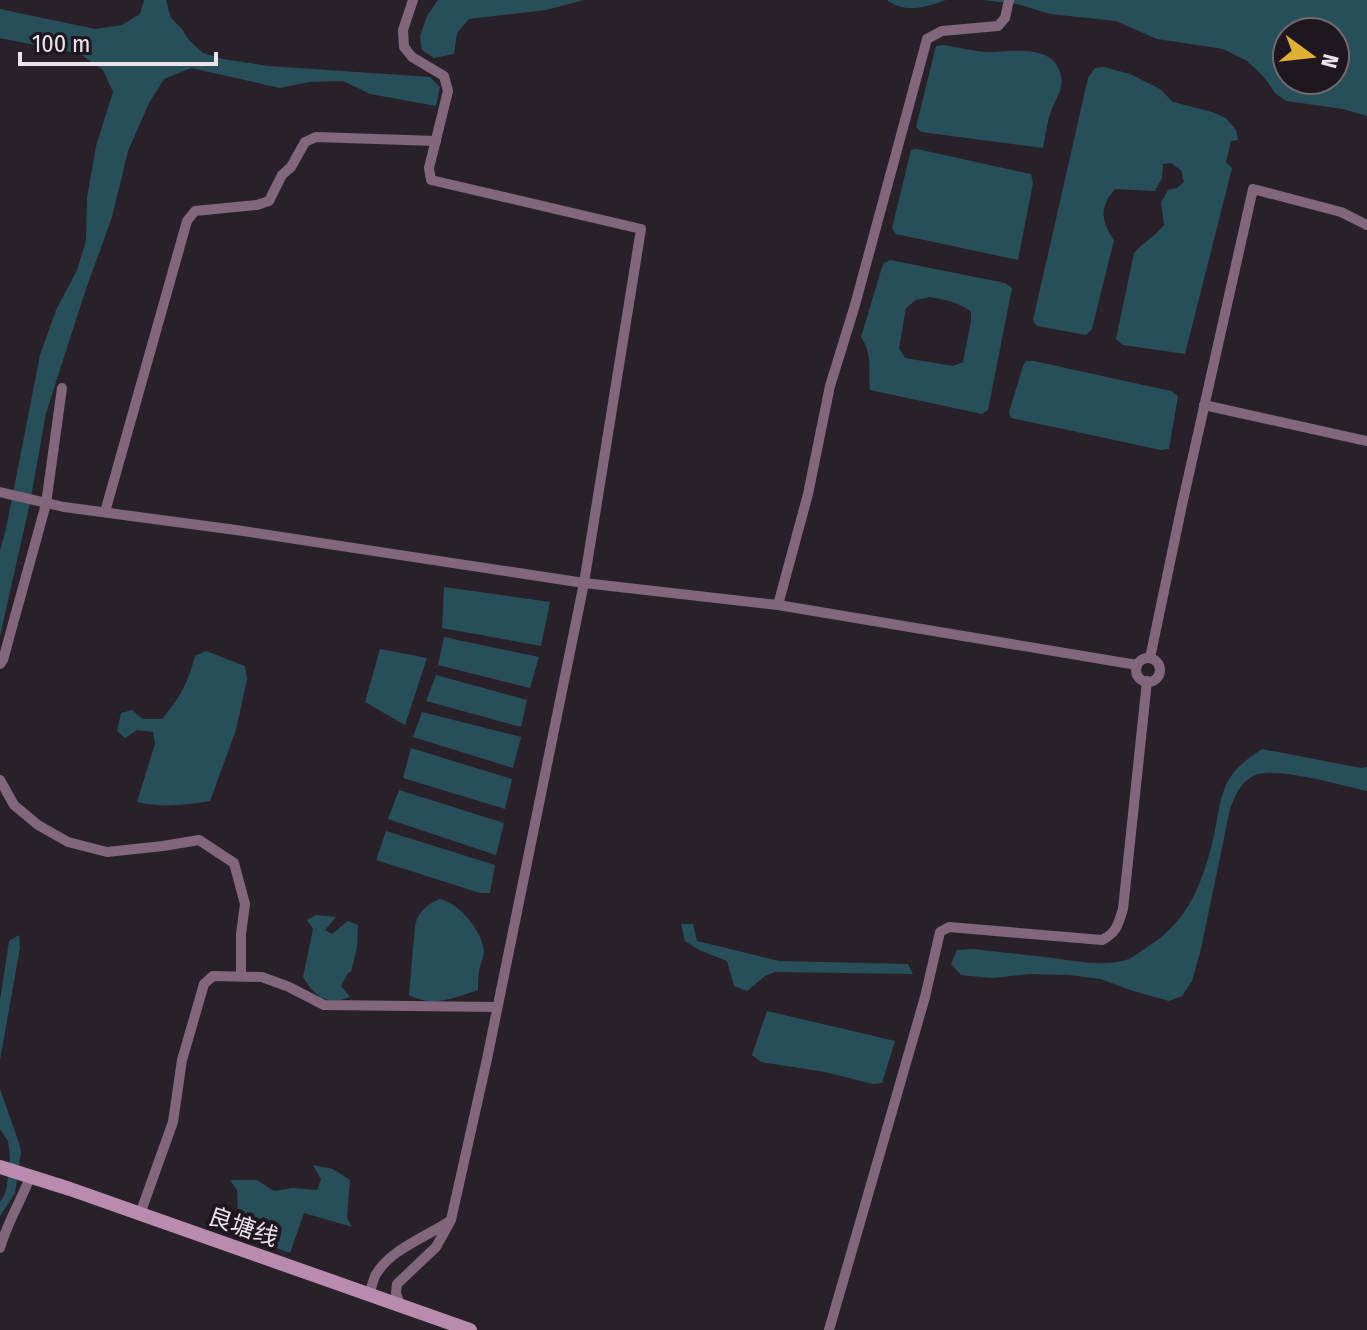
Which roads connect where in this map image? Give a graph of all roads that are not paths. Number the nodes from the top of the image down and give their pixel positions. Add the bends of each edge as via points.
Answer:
1 (413, 0) edge
2 (1008, 6) edge
3 (436, 141) junction
4 (1367, 225) edge
5 (62, 388) dead end
6 (1204, 405) junction
7 (1367, 441) edge
8 (6, 493) edge
9 (41, 502) junction
10 (105, 512) junction
11 (584, 583) junction
12 (778, 605) junction
13 (1150, 658) junction
14 (0, 664) edge
15 (1137, 665) junction
16 (1147, 681) junction
17 (0, 780) edge
18 (241, 976) junction
19 (496, 1007) junction
20 (14, 1172) edge
21 (140, 1214) junction
22 (451, 1220) junction
23 (0, 1248) edge
24 (369, 1295) junction
25 (400, 1305) junction
26 (470, 1330) edge
27 (829, 1330) edge

1 - 3 street via 403,30 404,47 444,76 448,91
2 - 12 street via 998,26 942,31 927,39 830,386
3 - 10 street via 316,137 305,142 269,201 195,211 187,221
3 - 11 street via 431,180 641,229
4 - 6 street via 1341,212 1253,189
5 - 9 street
6 - 7 street
6 - 13 street
8 - 9 street
9 - 10 street
9 - 14 street via 15,622
10 - 11 street
11 - 12 street
11 - 19 street
12 - 15 street
13 - 15 street
13 - 16 street via 1159,673
15 - 16 street via 1138,676
16 - 27 street via 1118,925 1102,940 949,927 940,932
17 - 18 street via 14,805 68,842 107,852 199,840 234,863 245,904
18 - 19 street via 262,977 324,1005
18 - 21 street via 213,976 204,984 182,1060 173,1122
19 - 22 street
20 - 21 street, 良塘线
20 - 23 street via 22,1198
21 - 24 street, 良塘线
22 - 24 street via 386,1261
22 - 25 street via 436,1247 397,1284
24 - 25 street, 良塘线
25 - 26 street, 良塘线

